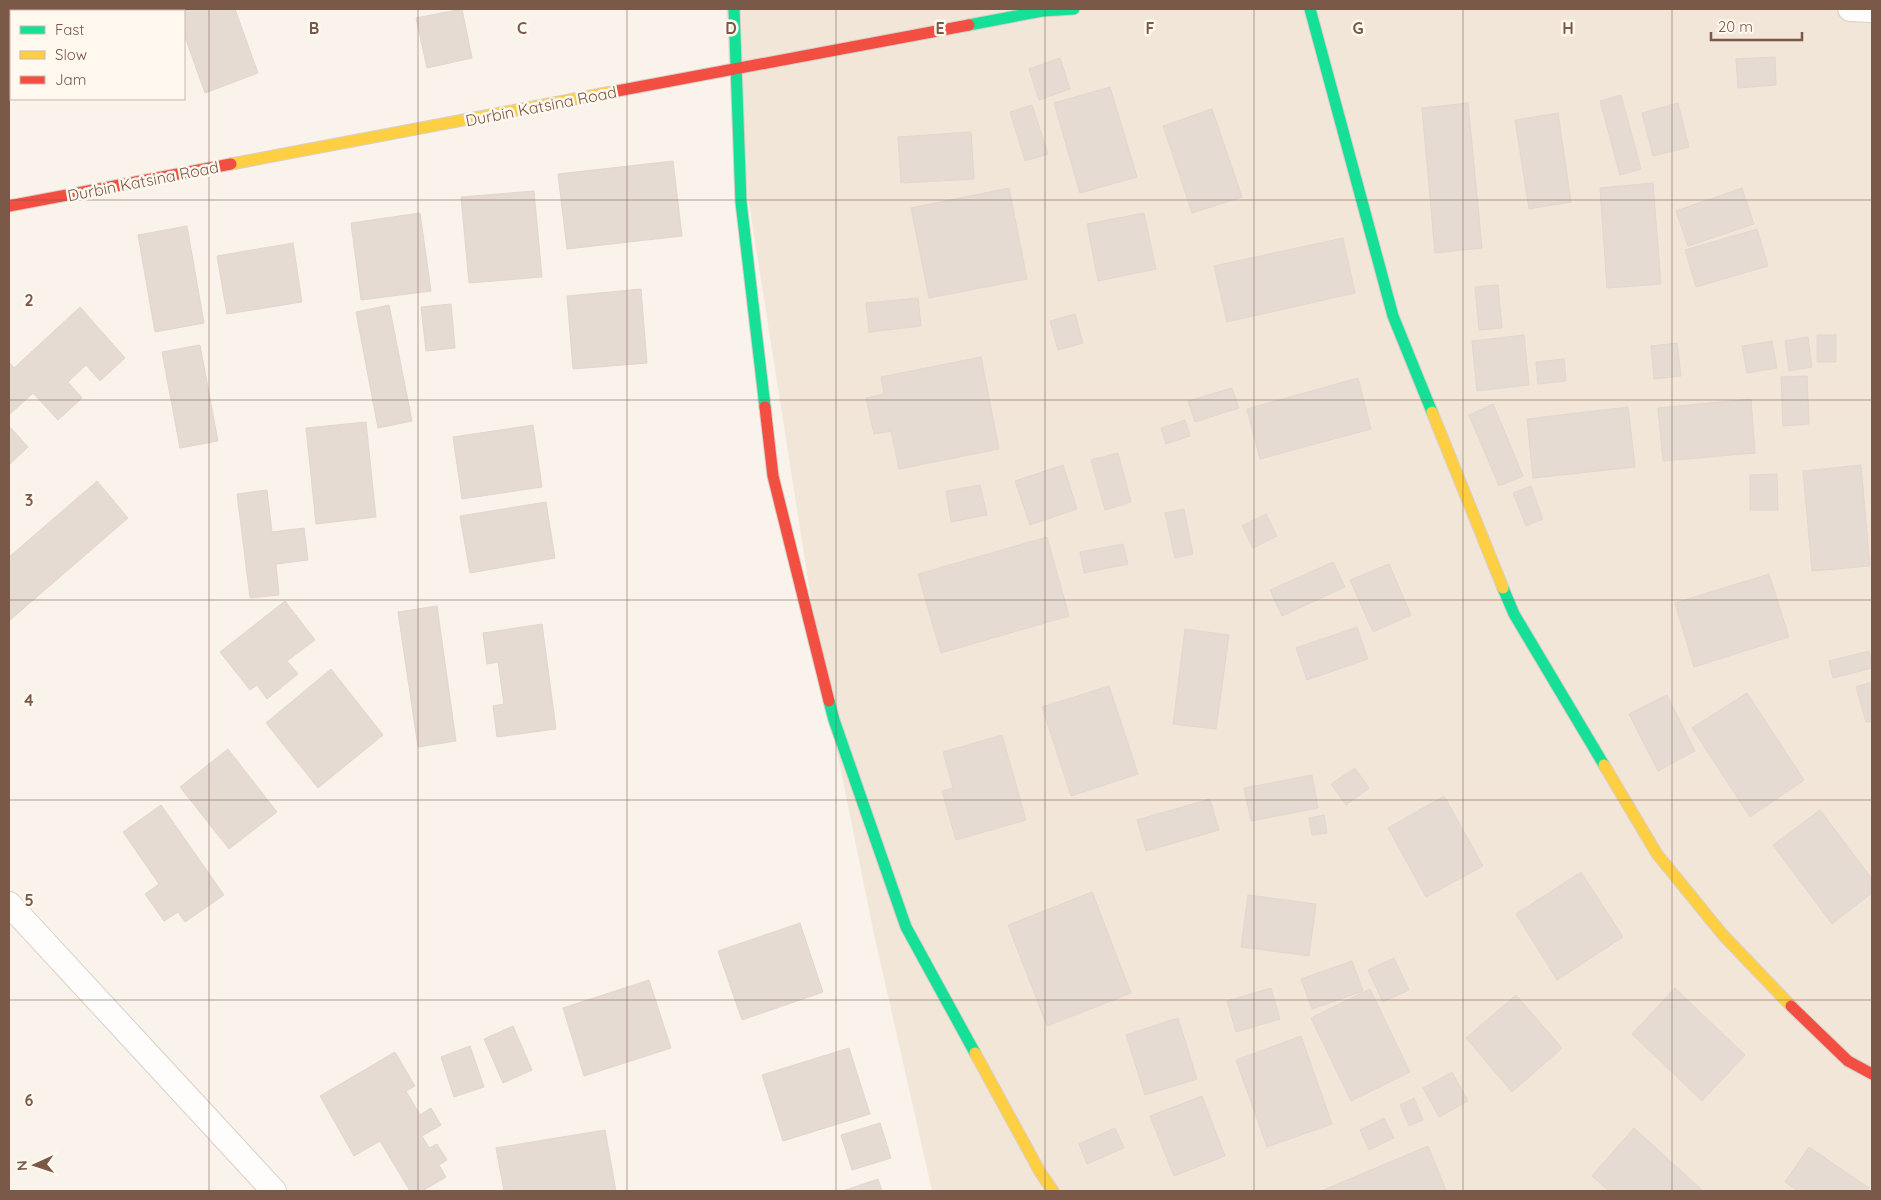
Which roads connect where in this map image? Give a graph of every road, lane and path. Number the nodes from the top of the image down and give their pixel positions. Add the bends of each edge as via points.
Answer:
1 (734, 9) edge
2 (1074, 9) edge
3 (1310, 9) edge
4 (1850, 9) edge
5 (1872, 10) edge
6 (738, 69) junction
7 (9, 206) edge
8 (9, 904) edge
9 (1872, 1074) edge
10 (274, 1191) edge
11 (1053, 1191) edge

1 - 6 street
2 - 6 street, Durbin Katsina Road via 1042,11
3 - 9 street via 1393,316 1514,614 1657,854 1724,935 1783,998 1848,1061
4 - 5 street
6 - 7 street, Durbin Katsina Road
6 - 11 street via 741,202 773,476 834,720 906,927
8 - 10 street

